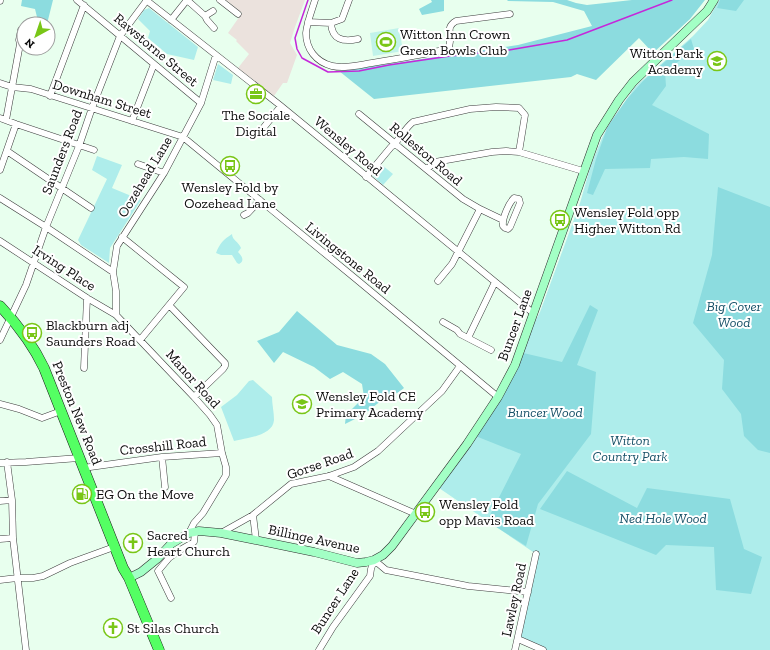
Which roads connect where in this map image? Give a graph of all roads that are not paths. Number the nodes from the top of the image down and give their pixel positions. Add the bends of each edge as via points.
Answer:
1 (77, 0) edge
2 (146, 0) edge
3 (187, 0) edge
4 (220, 0) edge
5 (315, 0) edge
6 (349, 0) edge
7 (714, 0) edge
8 (84, 5) junction
9 (213, 11) dead end
10 (238, 14) dead end
11 (510, 14) dead end
12 (205, 16) junction
13 (171, 20) junction
14 (308, 22) junction
15 (331, 23) junction
16 (214, 28) dead end
17 (120, 36) junction
18 (358, 39) dead end
19 (18, 56) edge
20 (216, 56) junction
21 (154, 64) junction
22 (0, 83) edge
23 (12, 87) junction
24 (50, 96) junction
25 (201, 103) junction
26 (281, 106) junction
27 (92, 108) junction
28 (359, 114) dead end
29 (3, 119) edge
30 (132, 121) junction
31 (16, 124) junction
32 (260, 132) dead end
33 (183, 137) junction
34 (395, 144) junction
35 (80, 146) junction
36 (94, 150) dead end
37 (7, 151) junction
38 (519, 152) junction
39 (138, 164) dead end
40 (0, 170) edge
41 (427, 170) junction
42 (583, 171) junction
43 (164, 174) junction
44 (366, 177) junction
45 (62, 188) junction
46 (0, 198) edge
47 (260, 200) junction
48 (92, 208) dead end
49 (480, 209) junction
50 (244, 215) dead end
51 (503, 220) dead end
52 (46, 227) junction
53 (122, 237) junction
54 (0, 241) edge
55 (459, 252) junction
56 (34, 263) junction
57 (113, 272) junction
58 (438, 281) dead end
59 (495, 282) junction
60 (87, 298) junction
61 (169, 305) junction
62 (0, 306) edge
63 (533, 313) junction
64 (116, 315) junction
65 (11, 317) junction
66 (443, 322) dead end
67 (468, 338) junction
68 (0, 340) edge
69 (140, 340) junction
70 (491, 350) dead end
71 (460, 366) junction
72 (84, 368) dead end
73 (194, 397) junction
74 (498, 397) junction
75 (0, 404) edge
76 (61, 411) junction
77 (223, 454) junction
78 (162, 457) junction
79 (0, 462) edge
80 (7, 462) junction
81 (81, 463) junction
82 (329, 476) junction
83 (165, 487) dead end
84 (12, 500) junction
85 (0, 501) edge
86 (416, 514) junction
87 (253, 515) junction
88 (192, 532) junction
89 (220, 532) junction
90 (13, 538) junction
91 (0, 539) edge
92 (256, 540) junction
93 (114, 547) junction
94 (536, 554) dead end
95 (374, 560) junction
96 (17, 578) junction
97 (129, 578) junction
98 (0, 580) edge
99 (528, 592) junction
100 (171, 598) dead end
101 (518, 639) junction
102 (322, 649) edge
103 (26, 650) edge
104 (159, 650) edge
105 (515, 650) edge
106 (544, 650) edge

1 - 8 street, Rawstorne Street
2 - 13 street, Wensley Road
2 - 17 street, Saunders Road
3 - 12 street
3 - 13 street
4 - 10 street
5 - 14 street
6 - 15 street via 342,19
7 - 42 main road, Buncer Lane via 707,11 633,82 619,100 597,136
8 - 17 street, Rawstorne Street
8 - 24 street
9 - 12 street
11 - 14 street via 452,23 449,30 449,48 444,50 343,67 331,66 312,53 306,33
12 - 16 street
13 - 20 street, Wensley Road
14 - 15 street
15 - 18 street via 331,30 338,39
17 - 21 street, Rawstorne Street
17 - 27 street, Saunders Road
19 - 23 street
20 - 25 street, Oozehead Lane
20 - 26 street, Wensley Road
21 - 25 street, Rawstorne Street
21 - 30 street
22 - 23 street, Downham Street
23 - 24 street, Downham Street via 31,89
23 - 29 street
24 - 27 street, Downham Street
25 - 33 street, Oozehead Lane
26 - 32 street
26 - 44 street, Wensley Road
27 - 30 street, Downham Street
27 - 35 street, Saunders Road
28 - 34 street, Rolleston Road
29 - 31 street
30 - 33 street, Downham Street
31 - 35 street
31 - 37 street
33 - 43 street, Oozehead Lane
33 - 47 street, Livingstone Road
34 - 38 street via 410,124 419,120 470,109 518,108 525,115
34 - 41 street, Rolleston Road
34 - 44 street
35 - 36 street
35 - 45 street, Saunders Road
37 - 40 street
37 - 45 street
38 - 41 street via 464,156 435,162
38 - 42 street
39 - 43 street
41 - 49 street, Rolleston Road via 463,199
42 - 63 main road, Buncer Lane
43 - 53 street, Oozehead Lane
44 - 55 street, Wensley Road
45 - 48 street
45 - 52 street, Saunders Road
46 - 52 street
47 - 50 street
47 - 71 street, Livingstone Road
49 - 51 street, Rolleston Road
49 - 55 street
52 - 56 street, Saunders Road
52 - 57 street
53 - 57 street, Oozehead Lane via 117,246
53 - 61 street via 184,287
54 - 56 street, Irving Place
55 - 58 street
55 - 59 street, Wensley Road
56 - 60 street, Irving Place
56 - 65 street, Saunders Road
57 - 64 street, Oozehead Lane
59 - 63 street, Wensley Road
59 - 67 street
60 - 64 street, Irving Place
60 - 72 street
61 - 69 street
61 - 73 street via 225,362 223,369
62 - 65 highway, Preston New Road
63 - 74 main road, Buncer Lane via 515,365
64 - 69 street, Manor Road
65 - 68 street, Saunders Road
65 - 76 highway, Preston New Road via 37,353
66 - 67 street
67 - 70 street
69 - 73 street, Manor Road
71 - 74 street, Livingstone Road
71 - 82 street, Gorse Road via 442,391 378,451 354,467
73 - 77 street, Manor Road via 217,425
74 - 86 main road, Buncer Lane
75 - 76 street via 42,418
76 - 81 highway, Preston New Road
77 - 78 street, Crosshill Road
77 - 88 street, Manor Road via 226,475 194,523
78 - 81 street, Crosshill Road
78 - 83 street
79 - 80 street, Crosshill Road
80 - 81 street, Crosshill Road
80 - 84 street
81 - 93 highway, Preston New Road
82 - 86 street
82 - 87 street, Gorse Road via 291,484
84 - 85 street
84 - 90 street
86 - 95 main road, Buncer Lane via 392,546
87 - 89 street, Gorse Road
87 - 92 street
88 - 89 main road, Billinge Avenue
88 - 97 main road via 171,544 141,572
88 - 100 street, Manor Road via 194,542 169,558 158,571
89 - 92 main road, Billinge Avenue
90 - 91 street
90 - 96 street
92 - 95 main road, Billinge Avenue via 356,563
93 - 96 street via 43,576
93 - 97 highway, Preston New Road
94 - 99 street, Lawley Road
95 - 99 street, Billinge Avenue via 386,570 468,586
95 - 102 street, Buncer Lane via 370,576 333,627
96 - 98 street
96 - 103 street
97 - 104 highway, Preston New Road
99 - 101 street, Lawley Road
101 - 105 street, Lawley Road
101 - 106 street

